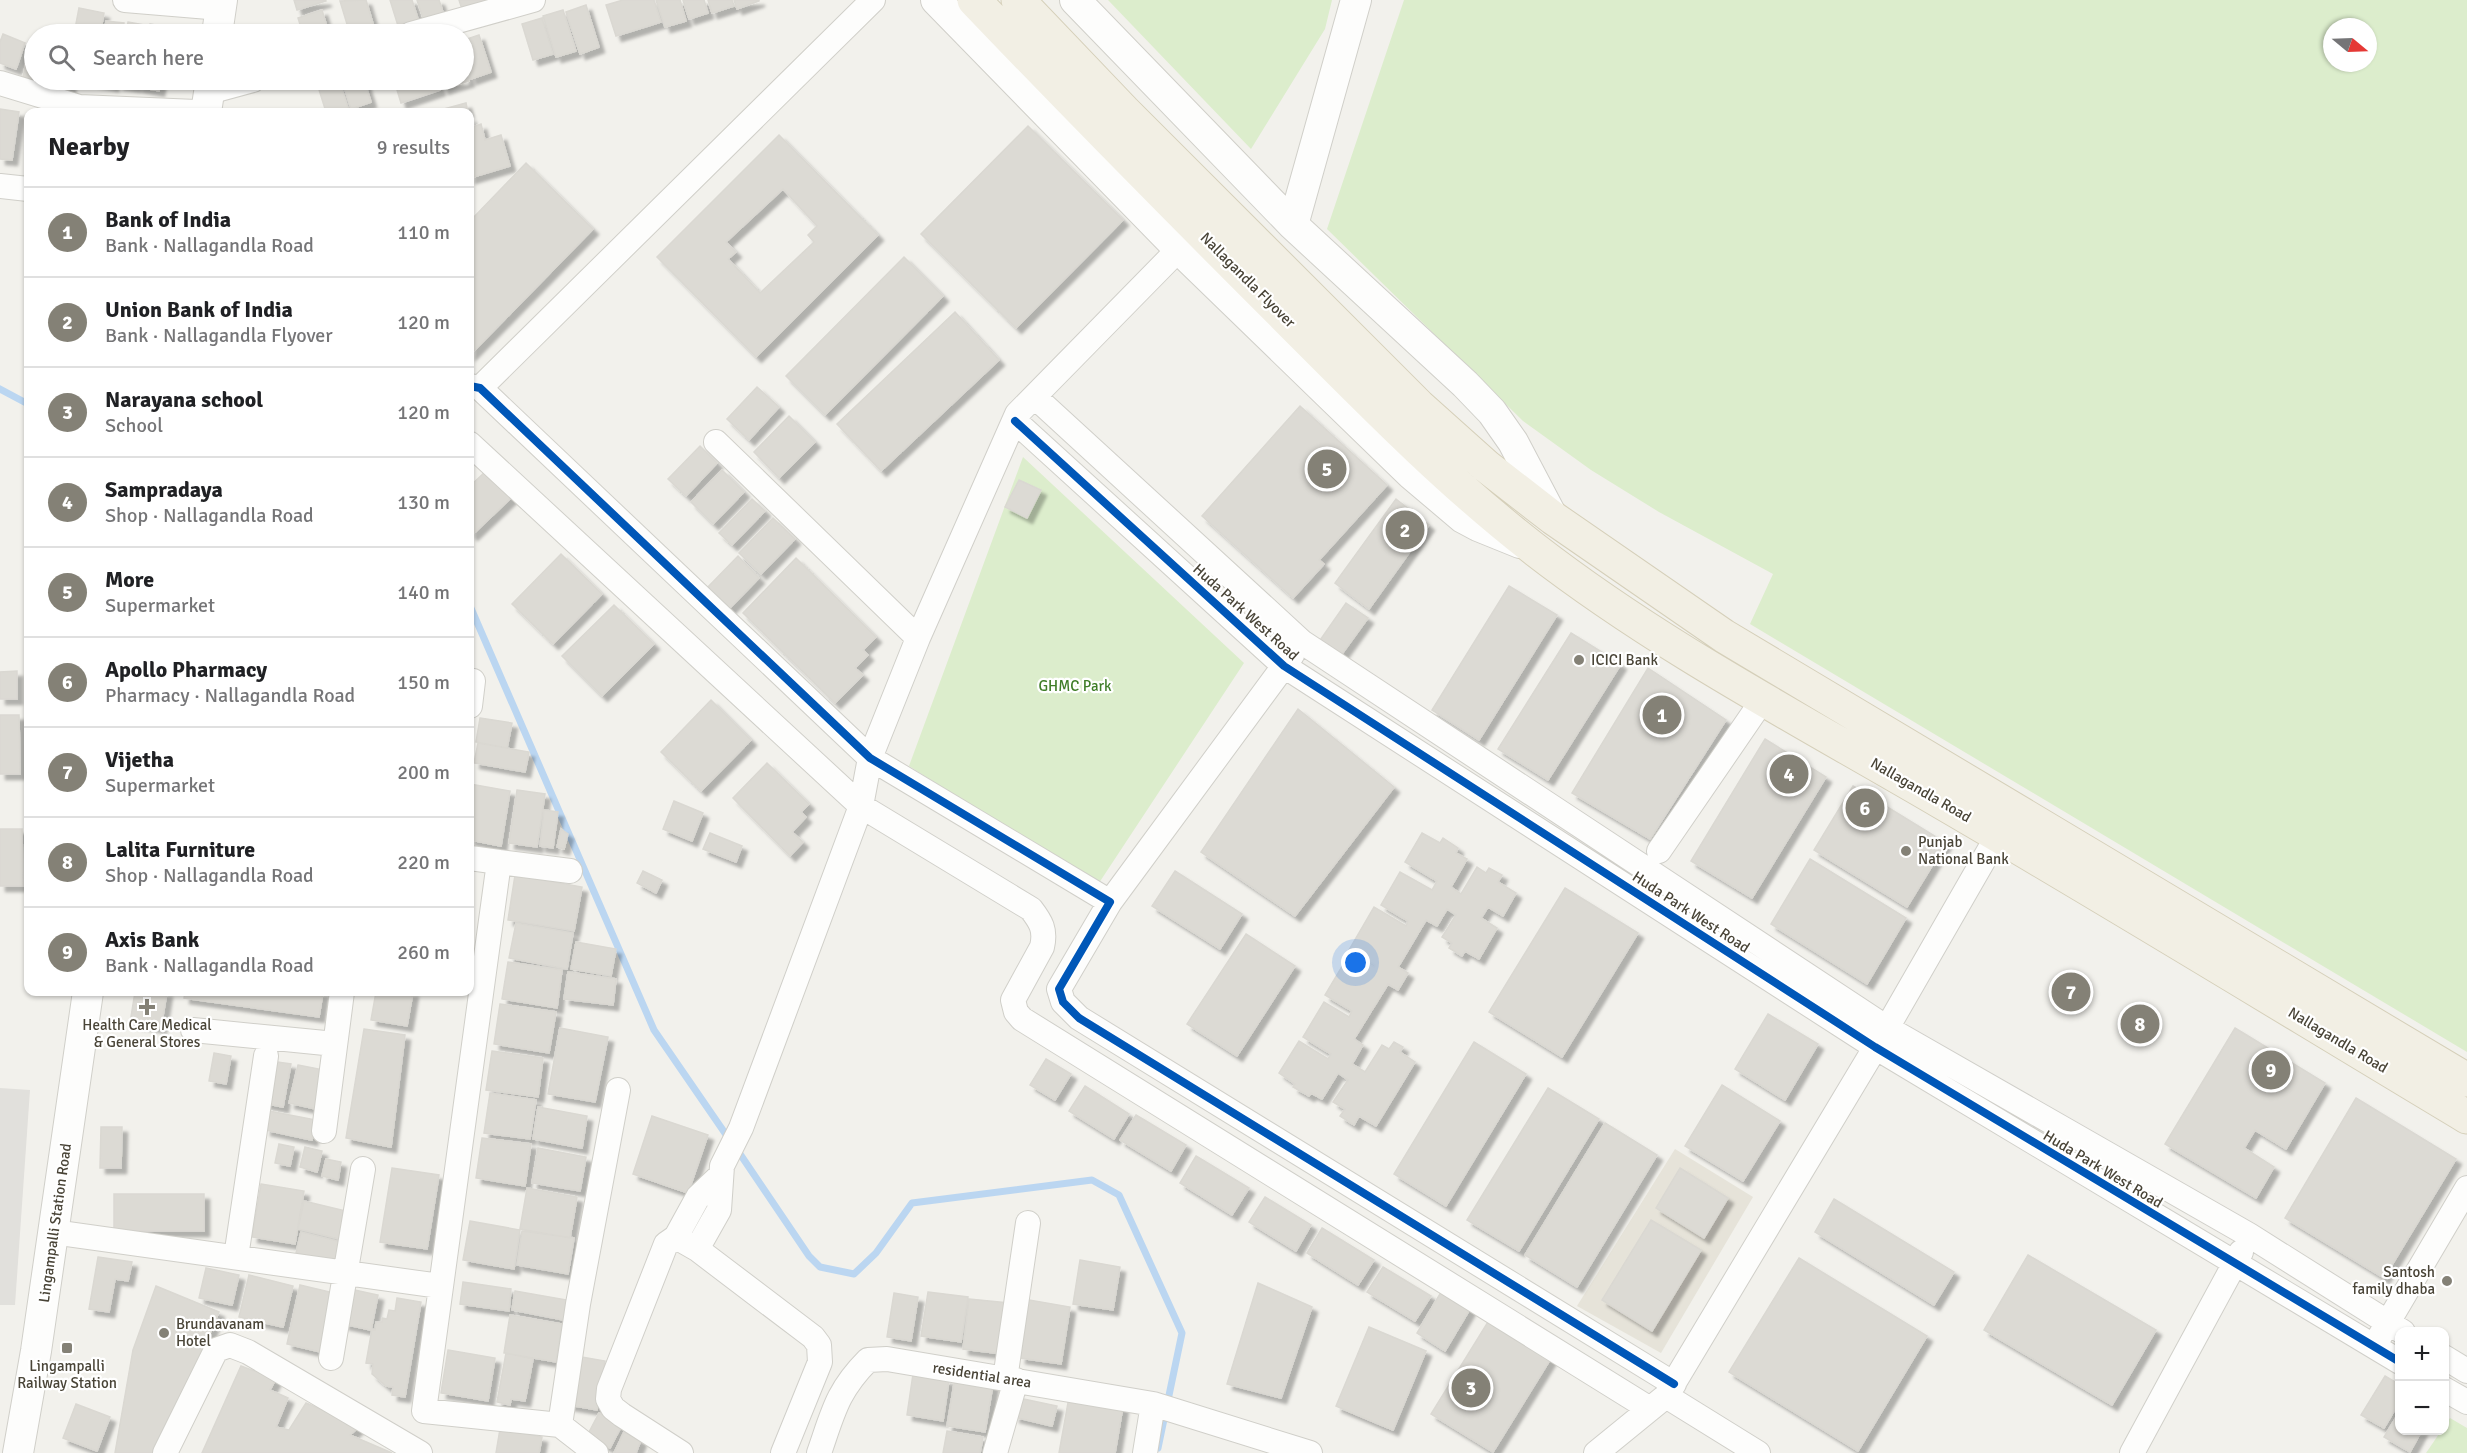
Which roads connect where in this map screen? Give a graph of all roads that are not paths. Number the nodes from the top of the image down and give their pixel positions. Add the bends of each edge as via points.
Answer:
1 (124, 0) edge
2 (533, 0) edge
3 (873, 0) edge
4 (936, 0) edge
5 (974, 0) edge
6 (1018, 0) edge
7 (1075, 0) edge
8 (1356, 0) edge
9 (220, 14) edge
10 (447, 24) edge
11 (0, 83) edge
12 (228, 90) edge
13 (206, 99) edge
14 (0, 186) edge
15 (24, 189) edge
16 (1293, 225) junction
17 (1179, 249) junction
18 (475, 387) edge
19 (1035, 397) junction
20 (1015, 421) junction
21 (717, 442) dead end
22 (474, 448) edge
23 (1553, 518) junction
24 (1534, 549) junction
25 (918, 638) junction
26 (1302, 642) junction
27 (1284, 666) junction
28 (1764, 698) junction
29 (870, 758) junction
30 (861, 806) junction
31 (1998, 835) junction
32 (1659, 850) dead end
33 (474, 859) edge
34 (498, 862) junction
35 (570, 871) dead end
36 (1110, 902) junction
37 (87, 996) edge
38 (341, 996) edge
39 (193, 1030) dead end
40 (1881, 1037) junction
41 (335, 1044) junction
42 (266, 1056) dead end
43 (2467, 1080) edge
44 (618, 1090) dead end
45 (2467, 1117) edge
46 (324, 1131) dead end
47 (363, 1169) dead end
48 (721, 1170) junction
49 (2467, 1188) edge
50 (1028, 1223) dead end
51 (53, 1232) junction
52 (2249, 1235) junction
53 (676, 1237) junction
54 (697, 1249) junction
55 (236, 1257) junction
56 (2234, 1264) junction
57 (345, 1273) junction
58 (440, 1286) junction
59 (2396, 1327) edge
60 (2395, 1328) edge
61 (2373, 1347) junction
62 (331, 1358) dead end
63 (2395, 1359) edge
64 (2449, 1360) edge
65 (2467, 1371) edge
66 (1010, 1380) junction
67 (2449, 1391) edge
68 (1663, 1396) junction
69 (2467, 1402) edge
70 (1154, 1404) junction
71 (560, 1425) junction
72 (18, 1453) edge
73 (165, 1453) edge
74 (420, 1453) edge
75 (596, 1453) edge
76 (681, 1453) edge
77 (783, 1453) edge
78 (819, 1453) edge
79 (995, 1453) edge
80 (1145, 1453) edge
81 (1310, 1453) edge
82 (1596, 1453) edge
83 (1758, 1453) edge
84 (2132, 1453) edge

1 - 9 street
2 - 10 street
3 - 18 street
4 - 17 street
5 - 24 main road, Nallagandla Flyover via 1396,428 1461,490
6 - 23 main road, Nallagandla Flyover via 1419,406 1486,466
7 - 16 street
8 - 16 street
11 - 13 street via 78,107
12 - 13 street
14 - 15 street
16 - 23 street via 1492,412 1513,442
17 - 19 street
17 - 24 street via 1446,504 1478,526
18 - 29 street
19 - 20 street
19 - 26 street, Huda Park West Road
20 - 25 street
20 - 27 street, Huda Park West Road
21 - 25 street
22 - 30 street
23 - 43 main road, Nallagandla Road via 1724,636
24 - 28 main road, Nallagandla Road via 1609,603
25 - 29 street
26 - 27 street
26 - 40 street, Huda Park West Road
27 - 36 street
27 - 40 street, Huda Park West Road
28 - 31 main road, Nallagandla Road
28 - 32 street
29 - 30 street
29 - 36 street
30 - 48 street via 741,1128
30 - 68 street via 1031,909 1043,926 1044,938 1013,999 1022,1019
31 - 40 street
31 - 45 main road, Nallagandla Road
33 - 34 street
34 - 35 street
34 - 58 street
36 - 68 street via 1059,988 1063,1002 1079,1018
37 - 51 street, Lingampalli Station Road
38 - 41 street
39 - 41 street
40 - 52 street, Huda Park West Road
40 - 56 street, Huda Park West Road
40 - 68 street
41 - 46 street
42 - 55 street
44 - 71 street
47 - 57 street
48 - 53 street via 699,1197
48 - 54 street via 719,1210
49 - 59 street
50 - 66 street
51 - 55 street
51 - 72 street, Lingampalli Station Road
52 - 56 street
52 - 59 street, Huda Park West Road
53 - 54 street
53 - 76 street via 666,1244 613,1375 608,1399 622,1415
54 - 77 street via 819,1345 817,1372
55 - 57 street
56 - 61 street, Huda Park West Road
56 - 84 street
57 - 58 street
57 - 62 street
58 - 71 street via 424,1411
60 - 61 street
61 - 63 street, Huda Park West Road
64 - 65 street
66 - 70 street, residential area
66 - 78 street, residential area via 887,1359 868,1360 849,1379 838,1398
66 - 79 street
67 - 69 street
68 - 82 street
68 - 83 street
70 - 80 street
70 - 81 street, residential area
71 - 75 street
73 - 74 street via 216,1350 230,1345

